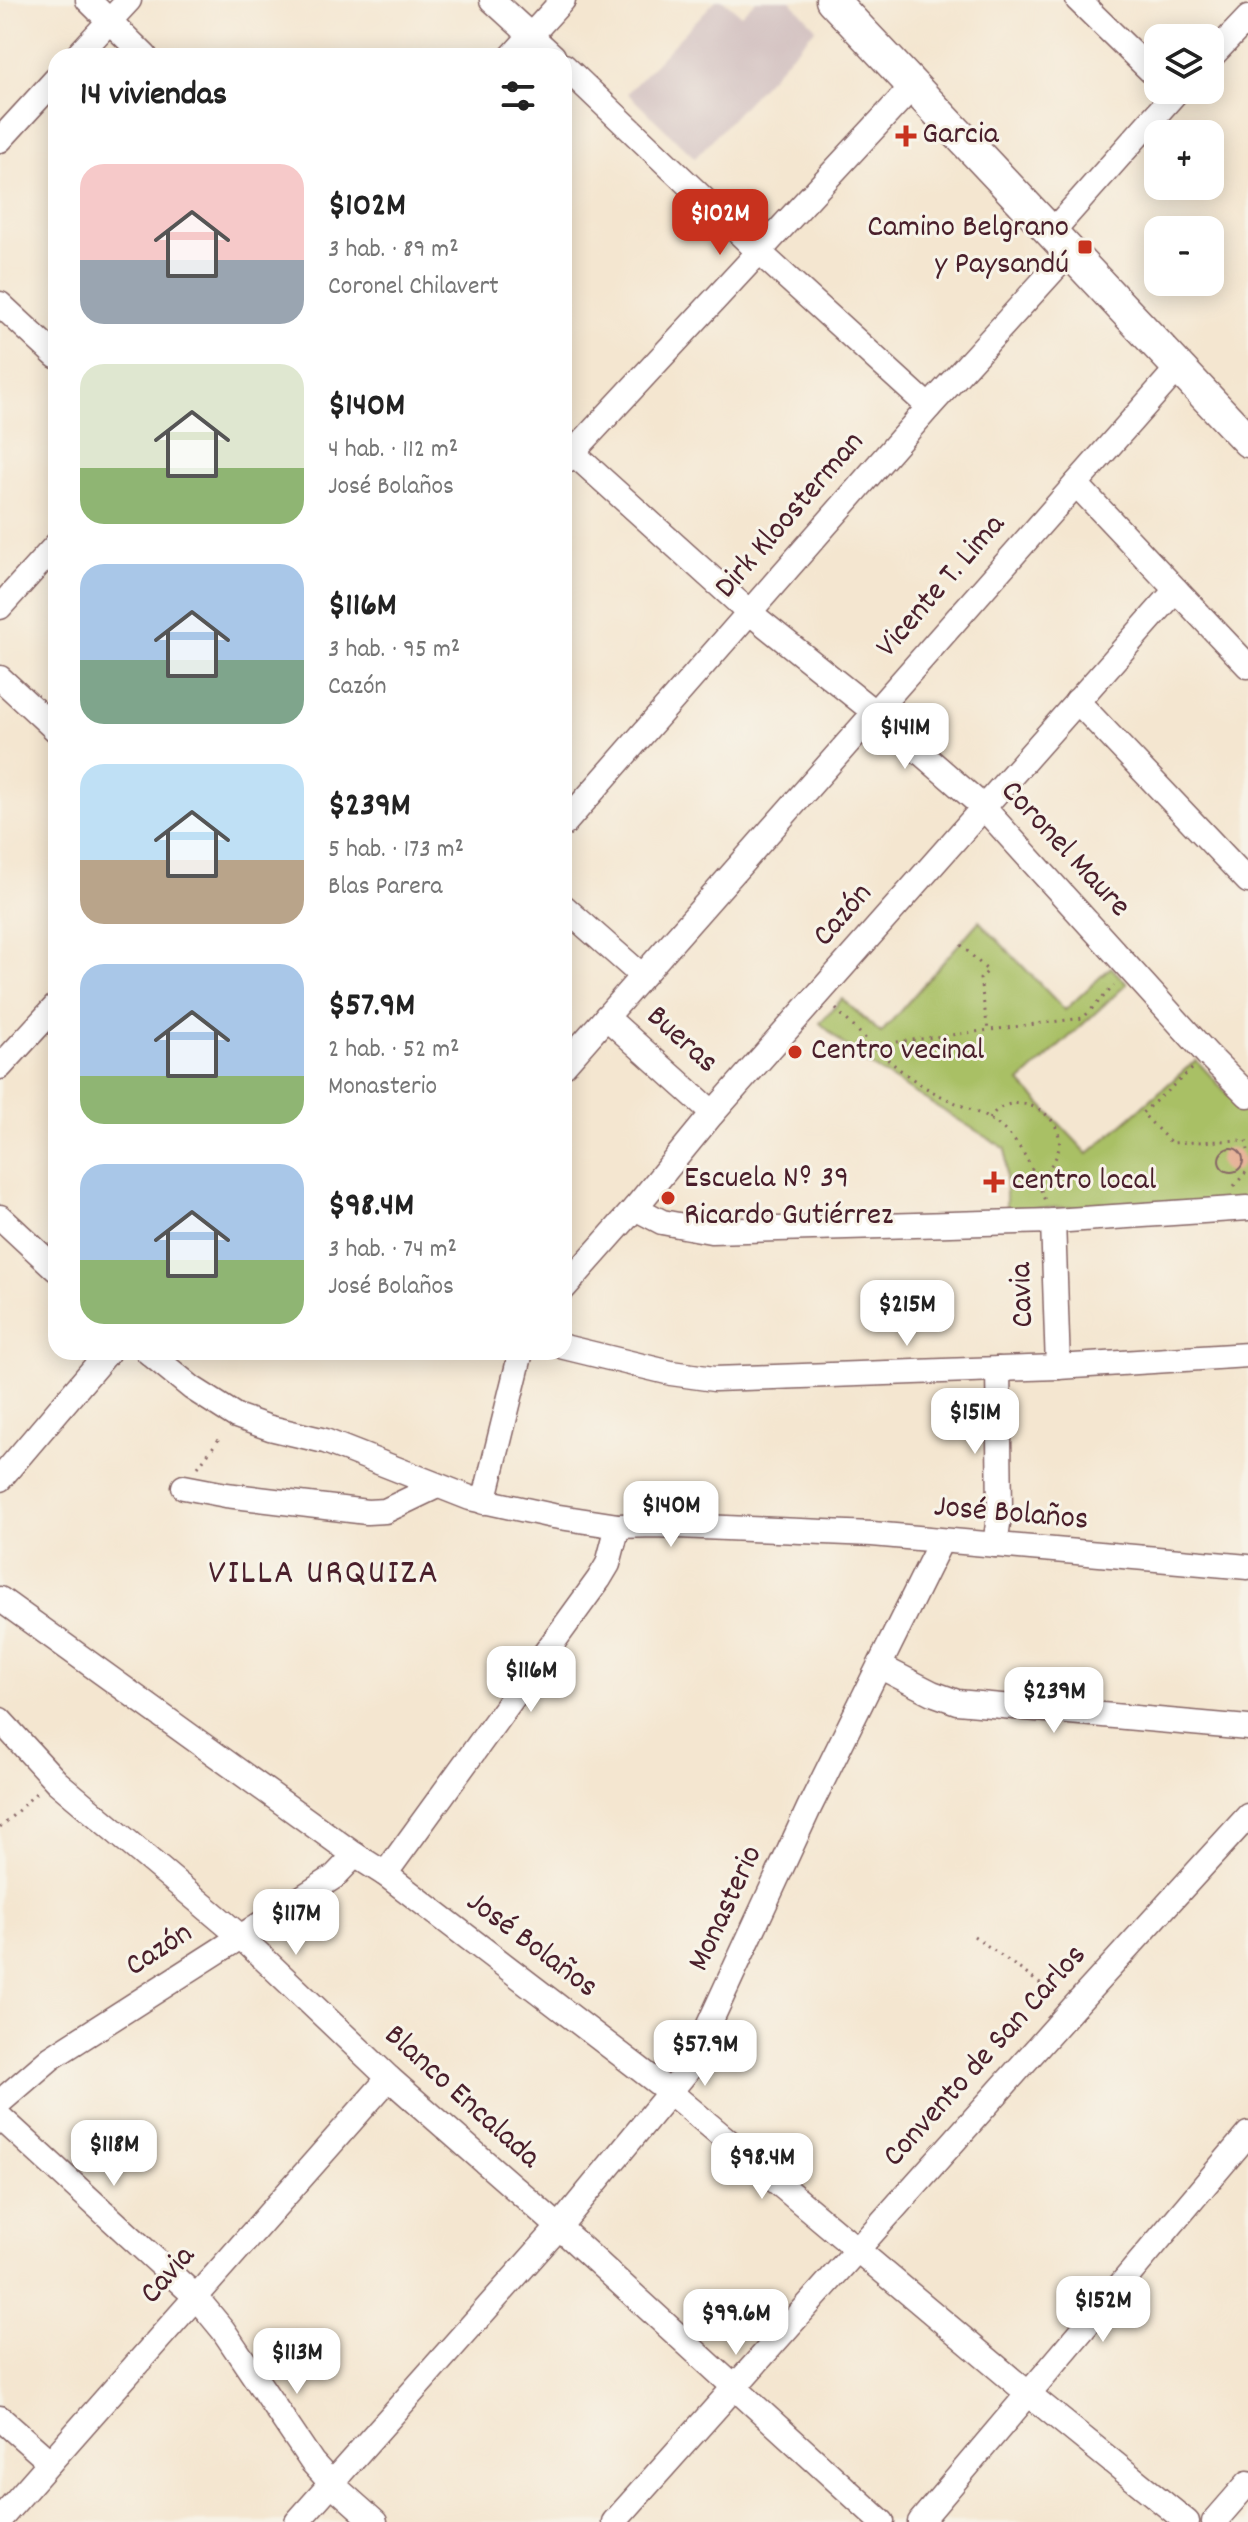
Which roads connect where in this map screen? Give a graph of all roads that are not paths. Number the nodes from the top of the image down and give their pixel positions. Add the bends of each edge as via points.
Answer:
1 (88, 0) edge
2 (129, 0) edge
3 (492, 0) edge
4 (563, 0) edge
5 (1078, 0) edge
6 (845, 5) edge
7 (108, 21) junction
8 (1243, 33) edge
9 (531, 35) junction
10 (1224, 47) edge
11 (84, 48) edge
12 (137, 48) edge
13 (519, 48) edge
14 (545, 48) edge
15 (1144, 63) edge
16 (572, 74) edge
17 (913, 86) junction
18 (48, 88) edge
19 (1159, 104) edge
20 (0, 140) edge
21 (1060, 243) junction
22 (758, 251) junction
23 (0, 304) edge
24 (48, 349) edge
25 (1178, 368) junction
26 (929, 407) junction
27 (1248, 441) edge
28 (572, 448) edge
29 (572, 457) edge
30 (1076, 484) junction
31 (48, 554) edge
32 (1176, 590) junction
33 (0, 607) edge
34 (749, 612) junction
35 (1248, 666) edge
36 (0, 678) edge
37 (1077, 701) junction
38 (874, 712) junction
39 (48, 723) edge
40 (982, 806) junction
41 (572, 815) edge
42 (1248, 881) edge
43 (572, 914) edge
44 (641, 975) junction
45 (48, 1015) edge
46 (606, 1017) junction
47 (572, 1056) edge
48 (0, 1067) edge
49 (1248, 1095) edge
50 (713, 1113) junction
51 (635, 1208) junction
52 (1248, 1208) edge
53 (0, 1217) edge
54 (1053, 1221) junction
55 (48, 1262) edge
56 (572, 1279) edge
57 (572, 1349) edge
58 (1248, 1355) edge
59 (101, 1360) edge
60 (158, 1360) edge
61 (519, 1360) edge
62 (1058, 1367) junction
63 (998, 1369) junction
64 (0, 1479) edge
65 (437, 1486) junction
66 (184, 1487) road end
67 (484, 1502) junction
68 (618, 1526) junction
69 (941, 1541) junction
70 (995, 1545) junction
71 (1248, 1567) edge
72 (0, 1599) edge
73 (881, 1667) junction
74 (0, 1720) edge
75 (1248, 1728) edge
76 (1248, 1816) edge
77 (355, 1855) junction
78 (385, 1874) junction
79 (241, 1937) junction
80 (389, 2078) junction
81 (671, 2093) junction
82 (0, 2102) edge
83 (0, 2117) edge
84 (1248, 2134) edge
85 (559, 2227) junction
86 (857, 2249) junction
87 (195, 2296) junction
88 (734, 2388) junction
89 (1030, 2395) junction
90 (0, 2418) edge
91 (50, 2462) junction
92 (331, 2483) junction
93 (1248, 2483) edge
94 (0, 2519) edge
95 (297, 2522) edge
96 (375, 2522) edge
97 (614, 2522) edge
98 (882, 2522) edge
99 (920, 2522) edge
100 (1187, 2522) edge
101 (1214, 2522) edge

1 - 7 street
2 - 7 street
3 - 9 street
4 - 9 street
5 - 15 street
6 - 17 main road
7 - 11 street
7 - 12 street
8 - 10 street
9 - 13 street
9 - 14 street
16 - 22 street
17 - 21 main road
17 - 22 street
18 - 20 street
19 - 21 street, Dirk Kloosterman
21 - 25 main road
21 - 26 street, Dirk Kloosterman
22 - 26 street
22 - 28 street
23 - 24 street
25 - 27 main road
25 - 30 street, Vicente T. Lima
26 - 34 street, Dirk Kloosterman
29 - 34 street, Coronel Maure
30 - 32 street
30 - 38 street, Vicente T. Lima
31 - 33 street
32 - 35 street
32 - 37 street, Cazón
34 - 38 street, Coronel Maure
34 - 41 street, Dirk Kloosterman
36 - 39 street
37 - 40 street, Cazón
37 - 42 street
38 - 40 street, Coronel Maure
38 - 44 street, Vicente T. Lima
40 - 49 street, Coronel Maure
40 - 50 street, Cazón
43 - 44 street, Bueras
44 - 46 street, Vicente T. Lima
45 - 48 street
46 - 47 street, Vicente T. Lima
46 - 50 street, Bueras
50 - 51 street, Cazón
51 - 54 street via 662,1222 711,1231
51 - 56 street, Cazón
52 - 54 street
53 - 55 street
54 - 62 street, Cavia
57 - 63 street via 714,1379
58 - 62 street
59 - 64 street
60 - 65 street, José Bolaños via 236,1416 325,1441
61 - 67 street
62 - 63 street
63 - 70 street, Cavia via 1000,1510
65 - 66 street via 385,1511 367,1512
65 - 67 street, José Bolaños
67 - 68 street, José Bolaños
68 - 69 street, José Bolaños via 815,1531
68 - 78 street via 599,1579
69 - 70 street, José Bolaños
69 - 73 street, Monasterio
70 - 71 street, José Bolaños
72 - 77 street, José Bolaños
73 - 75 street via 957,1702
73 - 81 street, Monasterio via 809,1808 688,2070
74 - 79 street, Blanco Encalada via 52,1777
76 - 86 street, Convento de San Carlos
77 - 78 street, José Bolaños
77 - 79 street, Cazón via 334,1877
78 - 81 street, José Bolaños
79 - 80 street, Blanco Encalada
79 - 82 street, Cazón via 51,2058
80 - 85 street, Blanco Encalada
80 - 87 street, Cavia
81 - 85 street, Monasterio
81 - 86 street, José Bolaños
83 - 87 street
84 - 89 street
85 - 88 street, Blanco Encalada
85 - 92 street, Monasterio
86 - 88 street, Convento de San Carlos
86 - 89 street, José Bolaños
87 - 91 street, Cavia
87 - 92 street
88 - 97 street, Convento de San Carlos
88 - 98 street, Blanco Encalada
89 - 99 street
89 - 100 street, José Bolaños
90 - 91 street
91 - 94 street, Cavia
92 - 95 street, Monasterio
92 - 96 street
93 - 101 street

